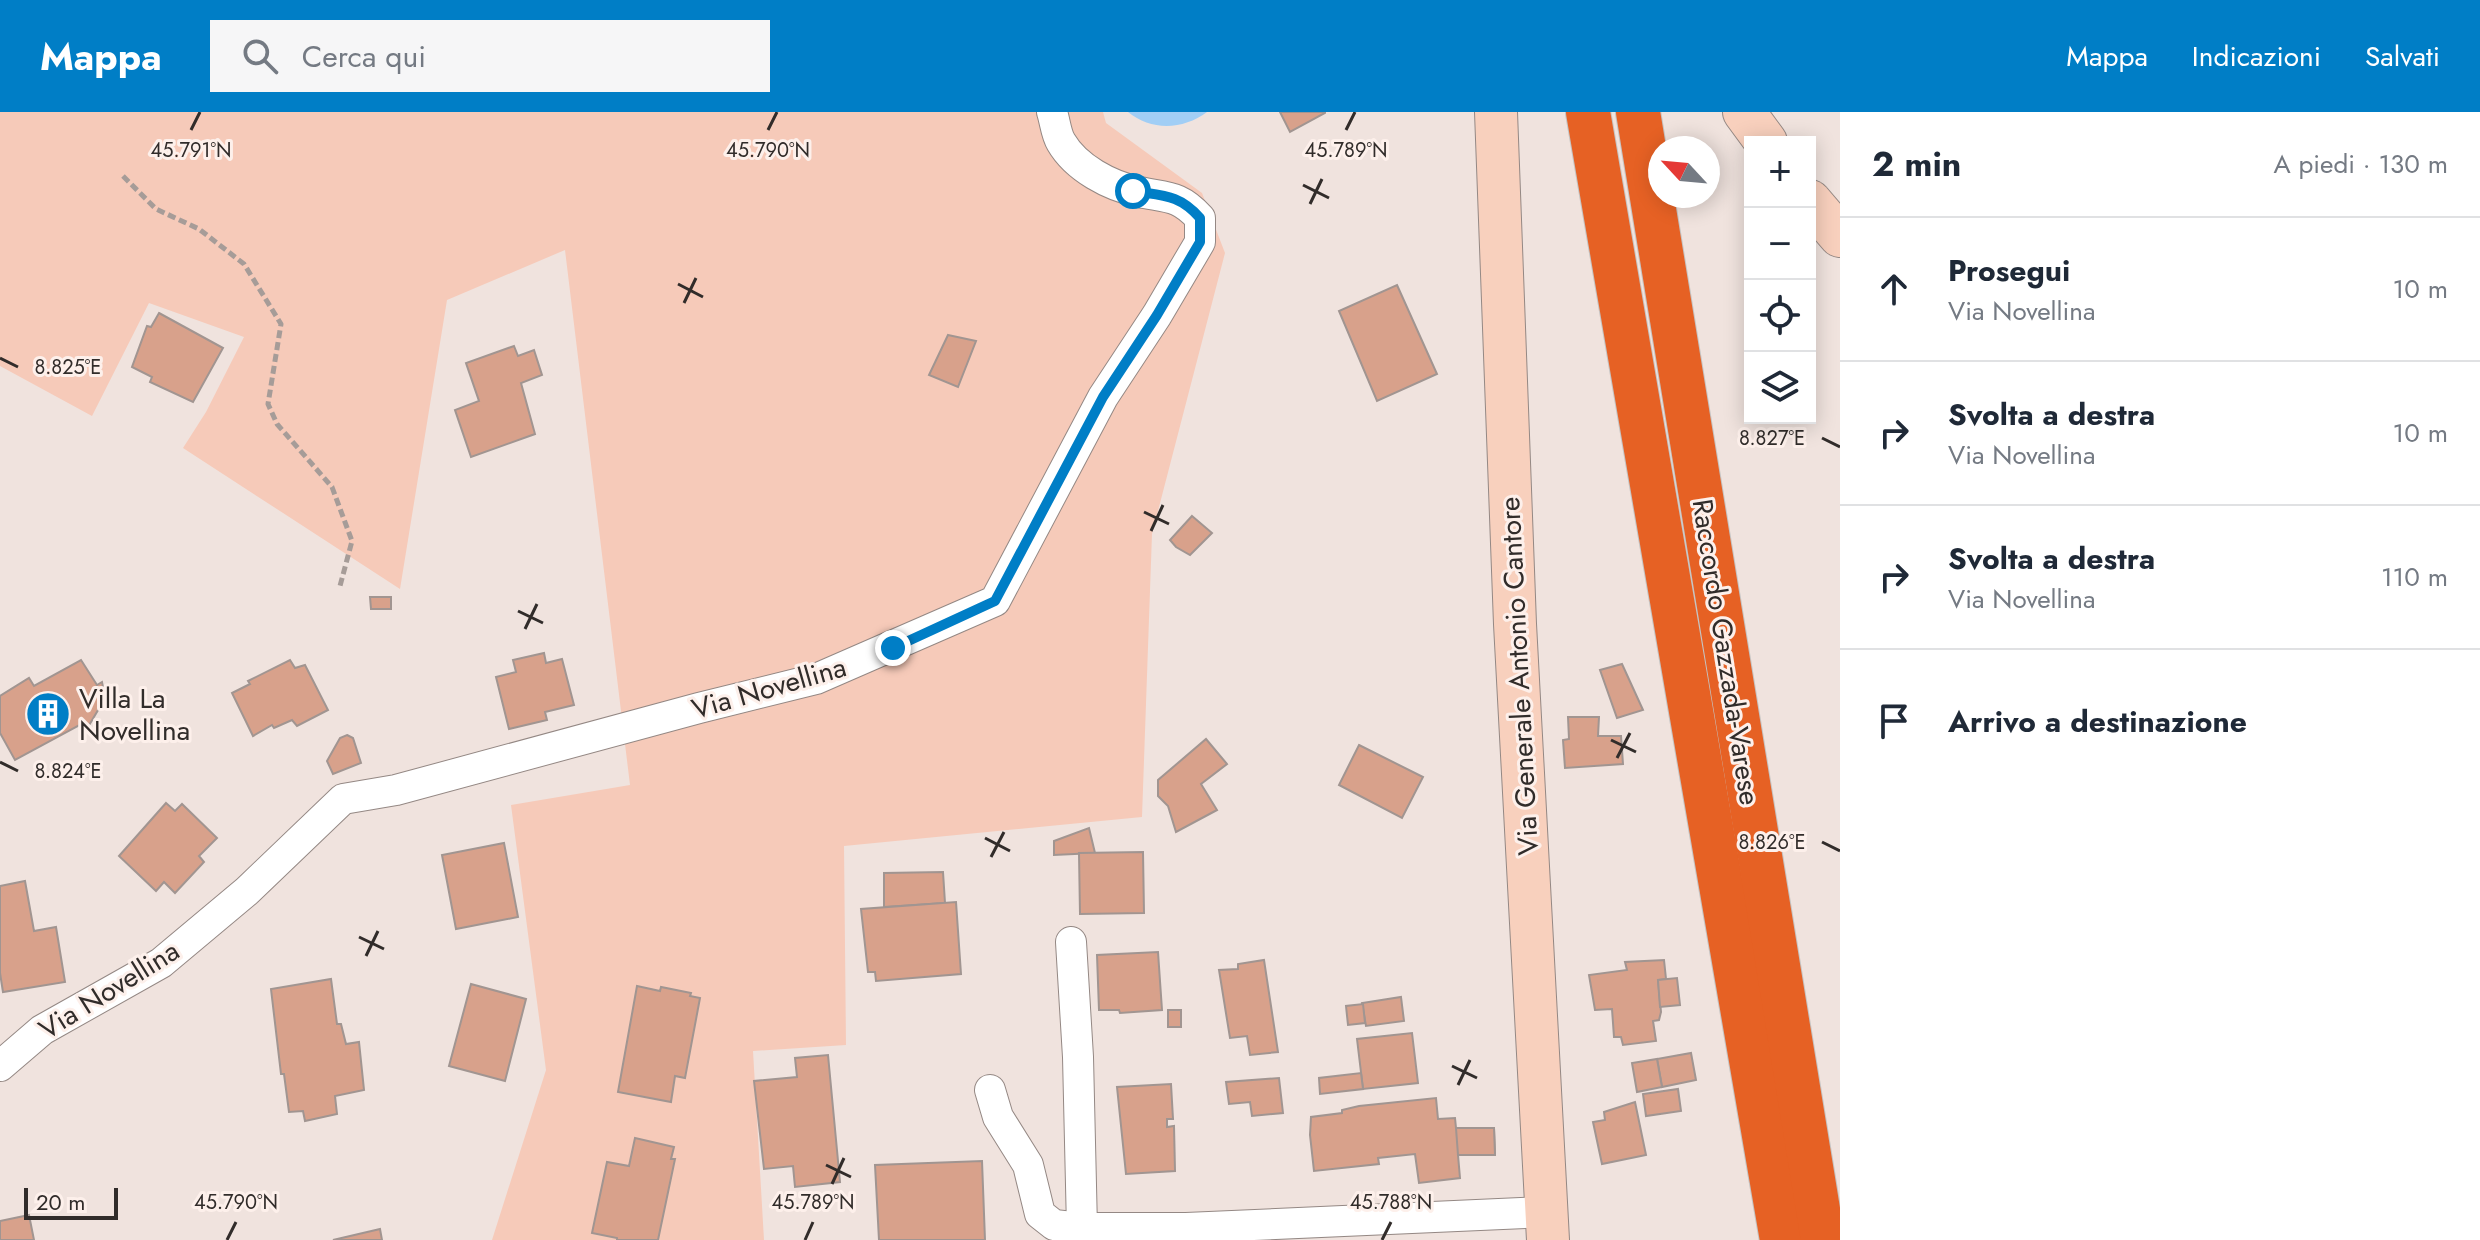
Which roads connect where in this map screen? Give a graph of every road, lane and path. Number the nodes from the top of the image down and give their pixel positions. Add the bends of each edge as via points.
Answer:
1 (1052, 112) edge
2 (1496, 112) edge
3 (1638, 112) edge
4 (1744, 112) edge
5 (1589, 114) edge
6 (1762, 136) edge
7 (123, 176) dead end
8 (1816, 208) edge
9 (1840, 236) edge
10 (340, 586) dead end
11 (1071, 942) dead end
12 (0, 1066) edge
13 (990, 1090) dead end
14 (1547, 1226) edge
15 (1082, 1228) junction
16 (1782, 1240) edge
17 (1823, 1240) edge

1 - 12 street, Via Novellina via 1060,141 1082,169 1133,191 1187,203 1200,218 1200,242 1103,397 995,601 816,679 396,790 343,799 247,891 161,963 42,1030
2 - 14 main road, Via Generale Antonio Cantore via 1515,624
3 - 17 highway, Raccordo Gazzada-Varese
4 - 6 main road
5 - 16 highway, Raccordo Gazzada-Varese
7 - 10 path via 156,209 199,229 244,264 281,324 268,404 277,424 332,487 352,541
8 - 9 main road
11 - 15 street
13 - 15 street via 998,1117 1028,1165 1040,1214 1054,1225
14 - 15 street

